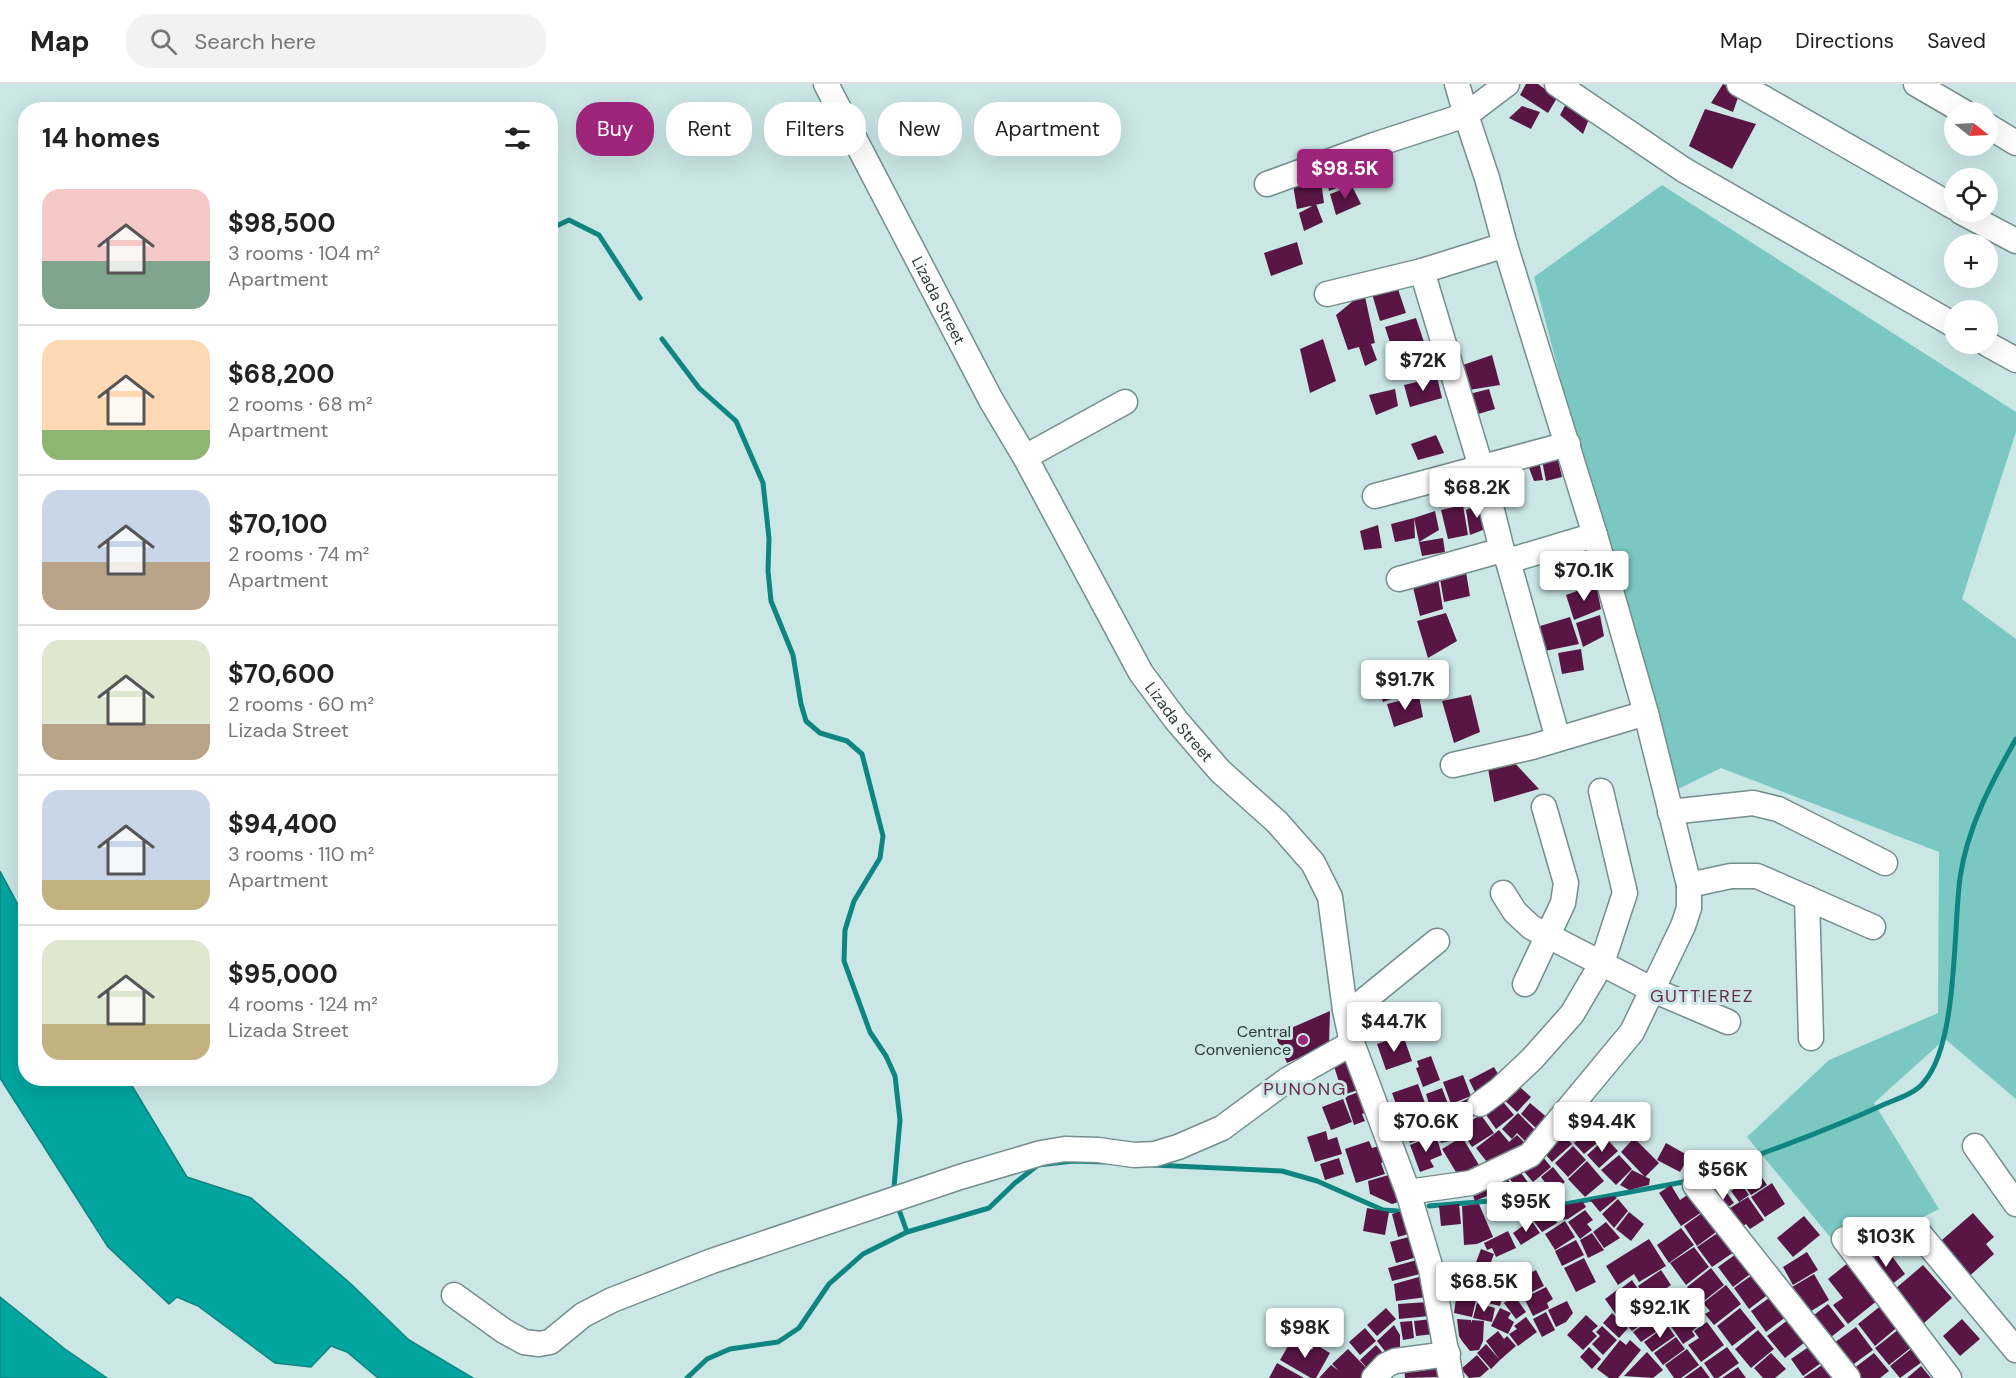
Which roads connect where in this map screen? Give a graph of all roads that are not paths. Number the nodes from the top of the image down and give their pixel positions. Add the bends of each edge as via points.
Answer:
1 (826, 84) edge
2 (1457, 84) edge
3 (1507, 84) edge
4 (1557, 84) edge
5 (1739, 84) edge
6 (1916, 84) edge
7 (1947, 102) edge
8 (1466, 115) junction
9 (1998, 132) edge
10 (2016, 143) edge
11 (1267, 184) dead end
12 (1944, 201) edge
13 (1981, 222) edge
14 (2016, 241) edge
15 (1505, 245) junction
16 (1422, 271) junction
17 (1327, 294) dead end
18 (1944, 319) edge
19 (1998, 350) edge
20 (2016, 360) edge
21 (1125, 402) dead end
22 (1568, 444) junction
23 (1025, 458) junction
24 (1481, 467) junction
25 (1375, 496) dead end
26 (1595, 535) junction
27 (1505, 555) junction
28 (1399, 579) dead end
29 (1646, 713) junction
30 (1558, 739) junction
31 (1453, 765) dead end
32 (1601, 791) dead end
33 (1544, 807) dead end
34 (1670, 812) junction
35 (1885, 862) dead end
36 (1689, 885) junction
37 (1503, 893) dead end
38 (1807, 898) junction
39 (1873, 927) dead end
40 (1548, 937) junction
41 (1437, 941) dead end
42 (1602, 963) junction
43 (1525, 984) dead end
44 (1653, 990) junction
45 (1345, 1010) junction
46 (1728, 1022) dead end
47 (1811, 1038) dead end
48 (1352, 1043) junction
49 (1480, 1104) dead end
50 (1974, 1146) dead end
51 (1695, 1185) dead end
52 (1408, 1192) junction
53 (2016, 1204) edge
54 (1918, 1232) dead end
55 (1844, 1239) dead end
56 (454, 1295) dead end
57 (2016, 1350) edge
58 (1449, 1366) edge
59 (1374, 1378) edge
60 (1848, 1378) edge
61 (1949, 1378) edge

1 - 23 street, Lizada Street
2 - 8 street
3 - 8 street
4 - 18 street via 1684,170
5 - 12 street
6 - 7 street
8 - 11 street
8 - 15 street
9 - 10 street
13 - 14 street
15 - 16 street
15 - 22 street
16 - 17 street
16 - 24 street
19 - 20 street
21 - 23 street
22 - 24 street
22 - 26 street
23 - 45 street, Lizada Street via 1141,673 1220,771 1277,822 1313,863 1330,897
24 - 25 street
24 - 27 street
26 - 27 street
26 - 29 street
27 - 28 street
27 - 30 street
29 - 30 street
29 - 34 street
30 - 31 street
32 - 42 street via 1625,893
33 - 40 street via 1566,882 1563,903
34 - 35 street via 1753,803 1778,809
34 - 36 street
36 - 38 street via 1731,876 1757,876
36 - 44 street via 1689,908 1683,926
37 - 40 street via 1515,912
38 - 39 street
38 - 47 street
40 - 42 street
40 - 43 street
41 - 45 street via 1361,1003
42 - 44 street
42 - 49 street via 1572,1014 1532,1059
44 - 46 street
44 - 52 street via 1632,1032 1530,1155 1472,1183
45 - 48 street, Lizada Street
48 - 52 street, Lizada Street
48 - 56 street via 1287,1080 1222,1128 1178,1148 1134,1155 1065,1149 960,1177 645,1287 583,1315 550,1341 524,1342
50 - 53 street
51 - 60 street
52 - 58 street, Lizada Street via 1431,1269
54 - 57 street
55 - 61 street
58 - 59 street via 1395,1361

